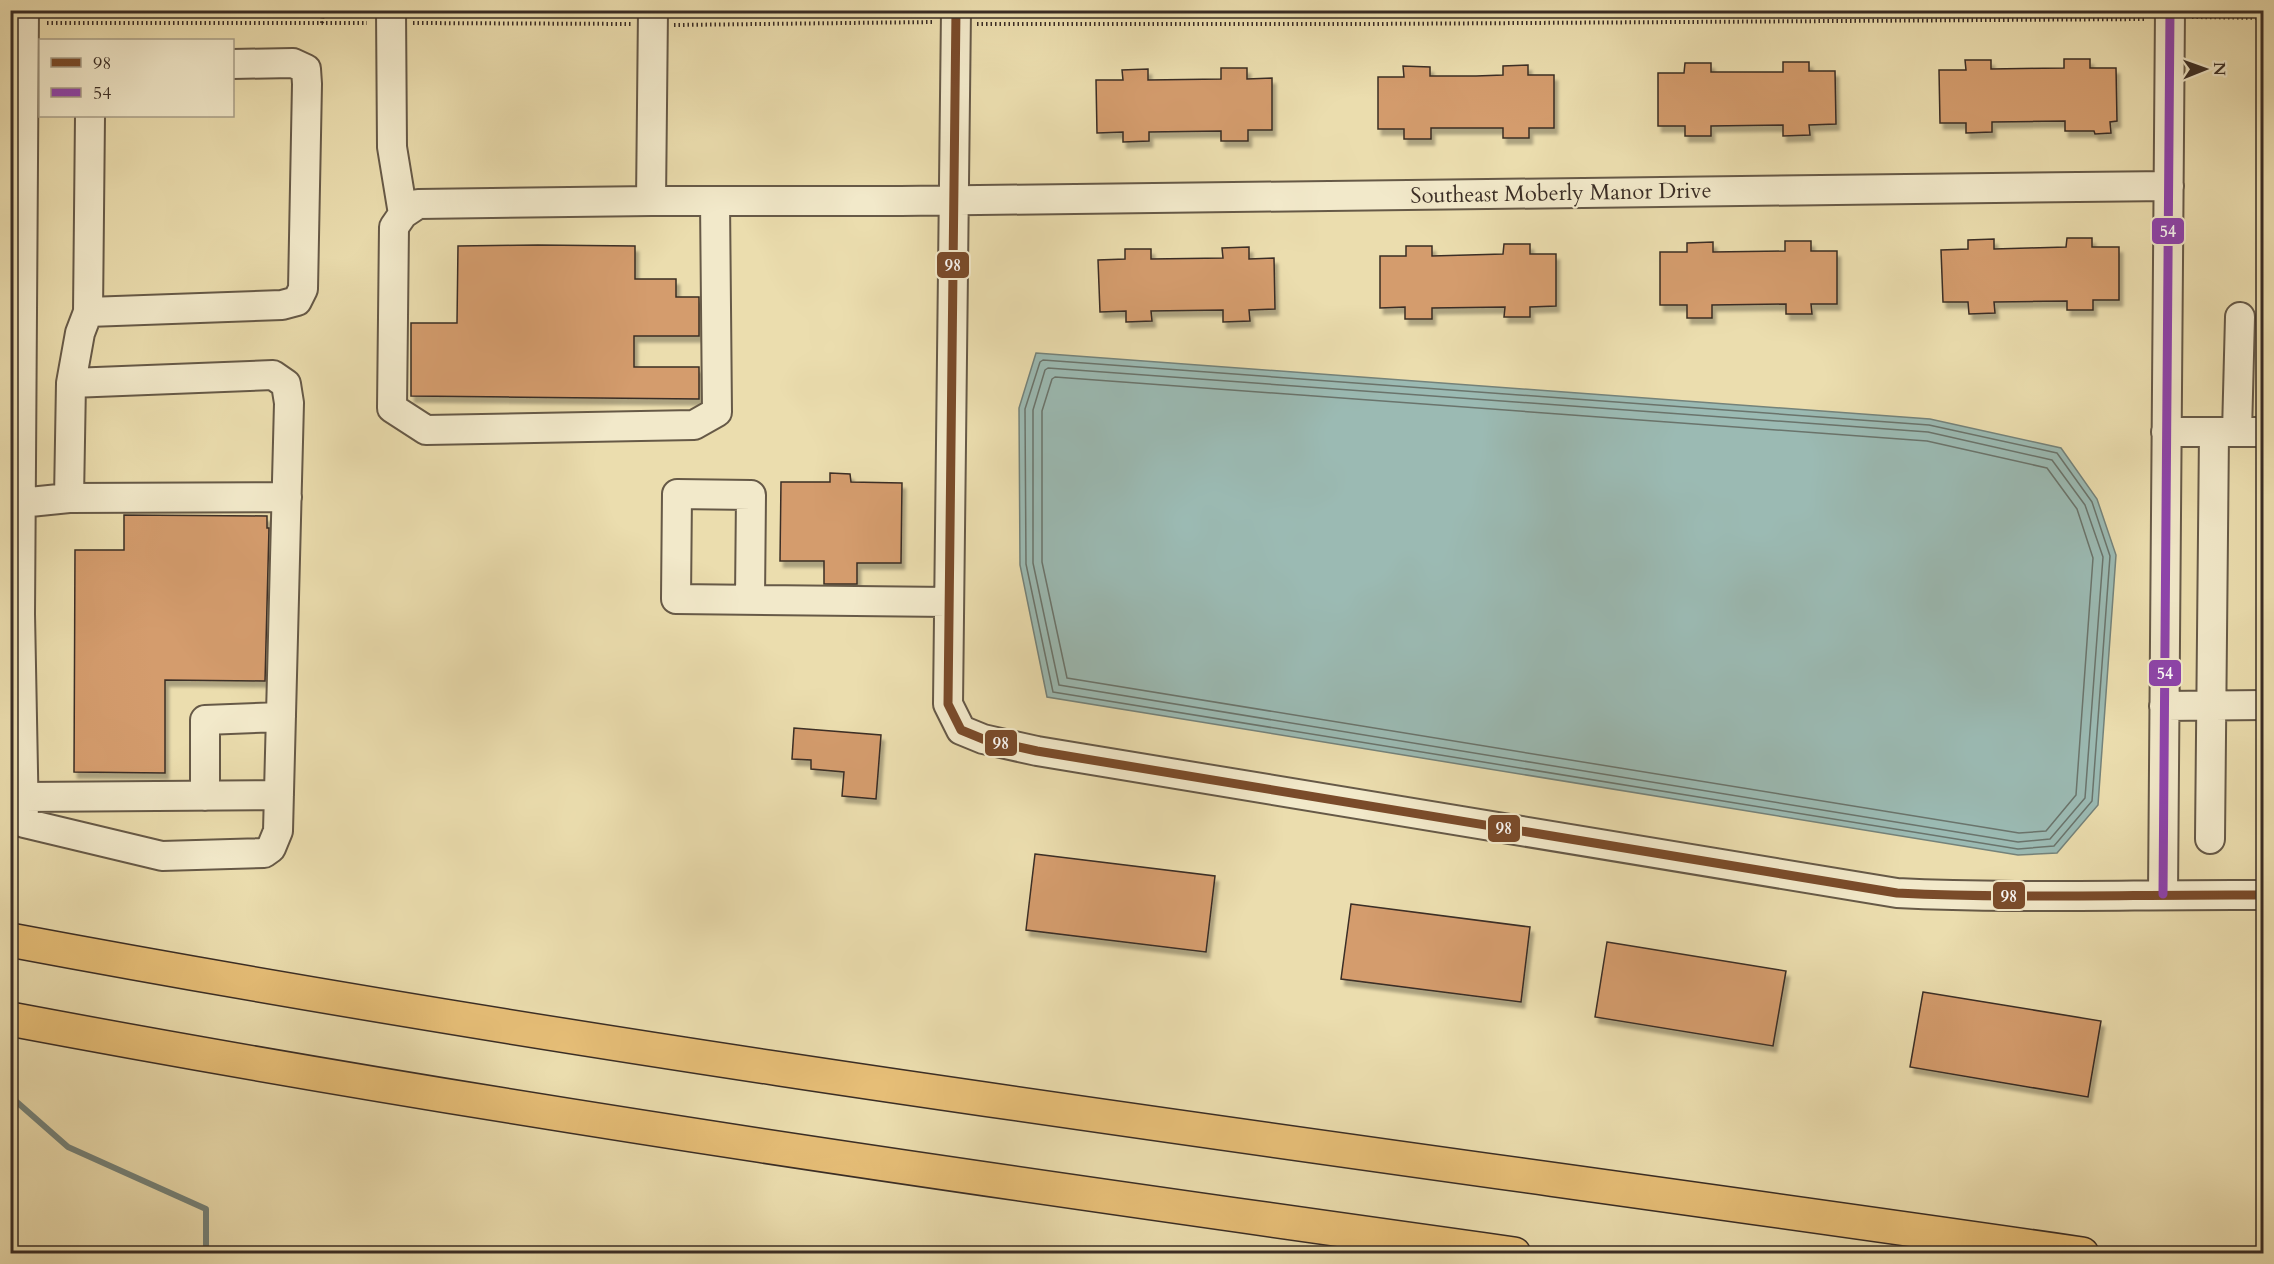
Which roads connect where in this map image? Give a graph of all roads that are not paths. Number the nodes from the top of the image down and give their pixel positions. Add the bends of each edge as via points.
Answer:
1 (653, 10) edge
2 (2170, 14) edge
3 (24, 17) edge
4 (402, 17) edge
5 (956, 17) edge
6 (234, 63) edge
7 (90, 117) edge
8 (2169, 186) junction
9 (952, 199) junction
10 (651, 201) junction
11 (715, 201) junction
12 (17, 204) edge
13 (403, 214) junction
14 (88, 312) junction
15 (2240, 317) dead end
16 (71, 383) junction
17 (2166, 432) junction
18 (2238, 432) edge
19 (287, 497) junction
20 (69, 498) junction
21 (16, 503) edge
22 (750, 598) dead end
23 (949, 602) junction
24 (15, 614) edge
25 (2212, 705) junction
26 (2264, 705) edge
27 (2164, 706) junction
28 (281, 717) junction
29 (279, 795) junction
30 (205, 796) junction
31 (19, 813) edge
32 (2210, 839) dead end
33 (2163, 894) junction
34 (2264, 895) edge
35 (10, 940) edge
36 (10, 1019) edge
37 (1514, 1254) edge
38 (2082, 1254) edge

1 - 10 street
2 - 8 street
3 - 12 street
4 - 13 street via 392,147
5 - 9 street
6 - 14 street via 293,63 306,69 303,289 297,301 282,305
7 - 14 street
8 - 9 street, Southeast Moberly Manor Drive
8 - 17 street
9 - 11 street, Southeast Moberly Manor Drive
9 - 23 street
10 - 11 street, Southeast Moberly Manor Drive
10 - 13 street, Southeast Moberly Manor Drive via 418,204
11 - 13 street via 717,412 694,425 426,430 392,408 394,227
12 - 21 street
14 - 16 street
15 - 18 street
16 - 19 street via 273,375 286,384 289,403
16 - 20 street
17 - 18 street
17 - 27 street
18 - 25 street
19 - 20 street
19 - 28 street
20 - 21 street
21 - 24 street
22 - 23 street
23 - 33 street via 948,704 961,730 994,742 1897,893 2026,897
24 - 31 street
25 - 26 street
25 - 27 street
25 - 32 street
27 - 33 street
28 - 29 street
28 - 30 street via 205,720
29 - 30 street
29 - 31 street via 278,831 271,848 264,853 162,856
30 - 31 street
33 - 34 street
35 - 38 highway via 464,1021 949,1095
36 - 37 highway via 435,1094 770,1147

